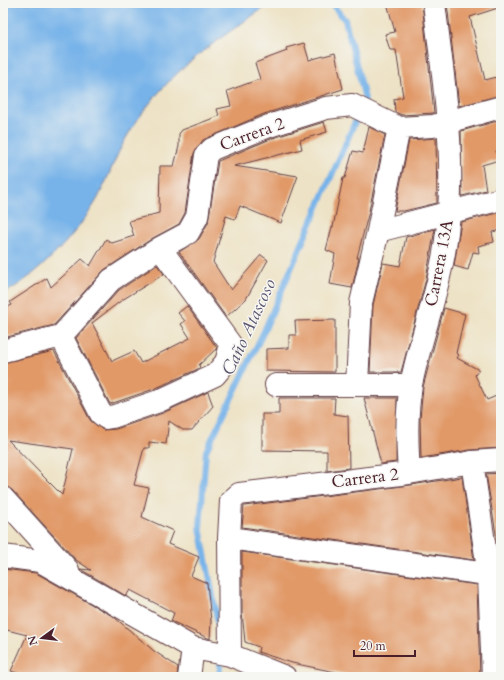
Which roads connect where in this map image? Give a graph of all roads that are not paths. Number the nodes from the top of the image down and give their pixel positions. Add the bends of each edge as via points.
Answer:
1 (434, 3) edge
2 (501, 107) edge
3 (449, 122) junction
4 (399, 128) junction
5 (501, 199) edge
6 (449, 212) junction
7 (378, 231) junction
8 (160, 248) junction
9 (61, 336) junction
10 (3, 351) edge
11 (276, 385) dead end
12 (357, 385) junction
13 (411, 385) junction
14 (501, 460) edge
15 (472, 462) junction
16 (409, 473) junction
17 (3, 498) edge
18 (229, 538) junction
19 (3, 556) edge
20 (495, 576) edge
21 (82, 586) junction
22 (193, 648) junction
23 (223, 654) junction
24 (189, 677) edge
25 (285, 677) edge
26 (493, 677) edge

1 - 3 street, Carrera 13A
2 - 3 street, Carrera 2
3 - 4 street, Carrera 2 via 433,126
3 - 6 street, Carrera 13A
4 - 7 street
4 - 8 street, Carrera 2 via 352,105 326,108 212,148 206,155 197,217 188,234
5 - 6 street
6 - 7 street
6 - 13 street, Carrera 13A via 445,248
7 - 12 street via 361,303
8 - 9 street, Carrera 2 via 111,280
8 - 9 street via 231,345 226,362 215,375 159,401 106,418 101,414
9 - 10 street
11 - 12 street
12 - 13 street
13 - 16 street, Carrera 13A via 406,422
14 - 15 street, Carrera 2
15 - 16 street, Carrera 2
15 - 20 street
16 - 18 street, Carrera 2 via 239,494 231,501
17 - 21 street
18 - 20 street
18 - 23 street
19 - 21 street via 40,561
20 - 26 street
21 - 22 street
22 - 23 street
22 - 24 street
23 - 25 street

